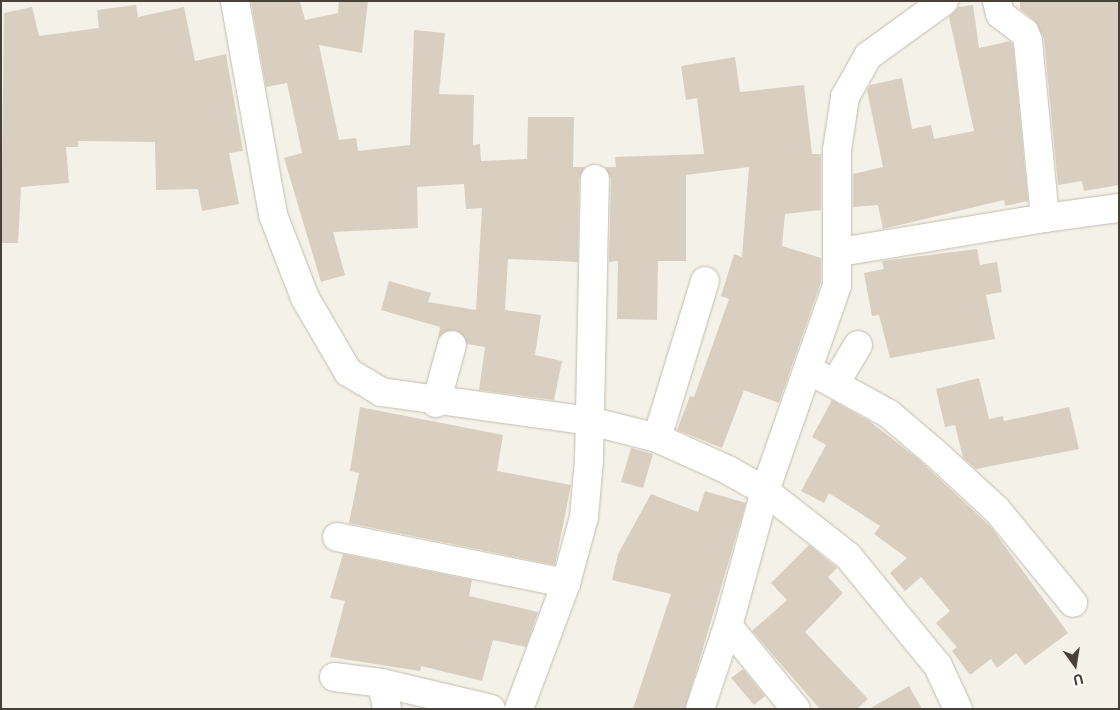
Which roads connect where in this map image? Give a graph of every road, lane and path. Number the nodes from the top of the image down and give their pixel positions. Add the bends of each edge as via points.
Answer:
1 (235, 1) edge
2 (944, 1) edge
3 (997, 1) edge
4 (595, 179) dead end
5 (1119, 208) edge
6 (1045, 218) junction
7 (840, 252) junction
8 (705, 281) dead end
9 (452, 345) dead end
10 (858, 345) dead end
11 (809, 370) junction
12 (836, 382) junction
13 (436, 403) junction
14 (590, 422) junction
15 (657, 438) junction
16 (765, 491) junction
17 (338, 537) dead end
18 (566, 583) junction
19 (1073, 603) dead end
20 (728, 626) junction
21 (334, 677) dead end
22 (384, 696) edge
23 (491, 709) edge
24 (519, 709) edge
25 (700, 709) edge
26 (796, 709) edge
27 (958, 709) edge

1 - 13 street via 273,215 304,298 326,340 358,382 381,392
2 - 7 street via 880,46 854,74 840,112
3 - 6 street via 1000,14 1025,33 1028,41
4 - 14 street
5 - 6 street
6 - 7 street
7 - 11 street via 837,285
8 - 15 street
9 - 13 street
10 - 12 street
11 - 12 street
11 - 16 street
12 - 19 street via 889,414 997,510
13 - 14 street
14 - 15 street
14 - 18 street via 584,516
15 - 16 street via 688,449
16 - 20 street
16 - 27 street via 848,556 938,666
17 - 18 street
18 - 24 street
20 - 25 street
20 - 26 street
21 - 22 street
22 - 23 street

